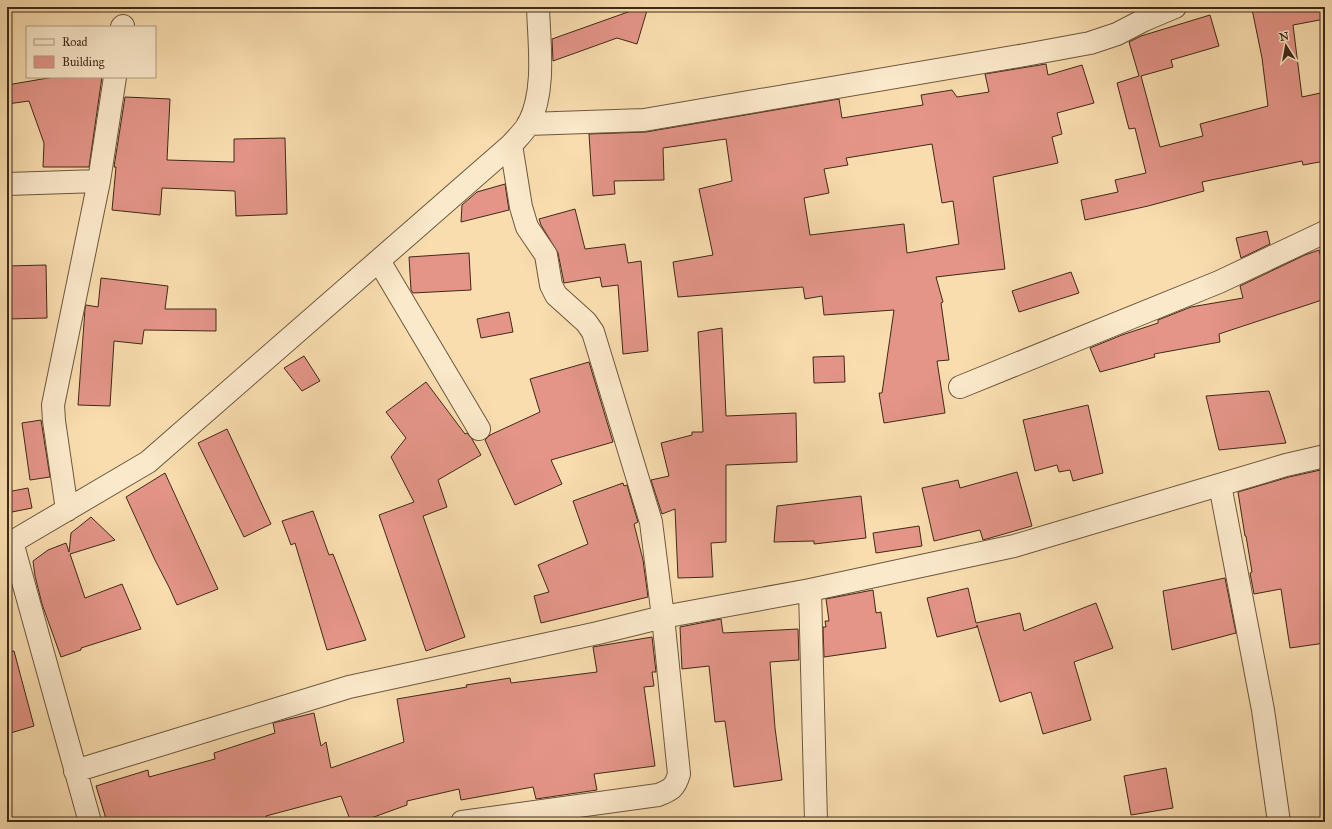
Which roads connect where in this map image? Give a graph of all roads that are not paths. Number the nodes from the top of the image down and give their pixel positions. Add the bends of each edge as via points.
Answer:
1 (538, 7) edge
2 (1175, 7) edge
3 (115, 78) edge
4 (528, 124) junction
5 (511, 145) junction
6 (99, 181) junction
7 (7, 184) edge
8 (1325, 232) edge
9 (379, 261) junction
10 (960, 387) dead end
11 (479, 429) dead end
12 (1325, 456) edge
13 (1220, 485) junction
14 (67, 510) junction
15 (9, 543) edge
16 (810, 590) junction
17 (663, 617) junction
18 (75, 771) junction
19 (90, 822) edge
20 (462, 822) edge
21 (816, 822) edge
22 (1279, 822) edge

1 - 4 street via 540,85
2 - 4 street via 1117,34 1090,43 1025,55 644,120
3 - 6 street
4 - 5 street
5 - 9 street
5 - 17 street via 521,207 527,227 546,255 556,295 586,322 593,332 651,522
6 - 7 street
6 - 14 street via 53,405
8 - 10 street via 1219,282
9 - 11 street
9 - 14 street via 148,462
12 - 13 street
13 - 16 street via 1014,546
13 - 22 street via 1263,710
14 - 15 street
15 - 18 street
16 - 17 street
16 - 21 street
17 - 18 street via 348,687
17 - 20 street via 680,774 677,784 671,790 658,795
18 - 19 street

